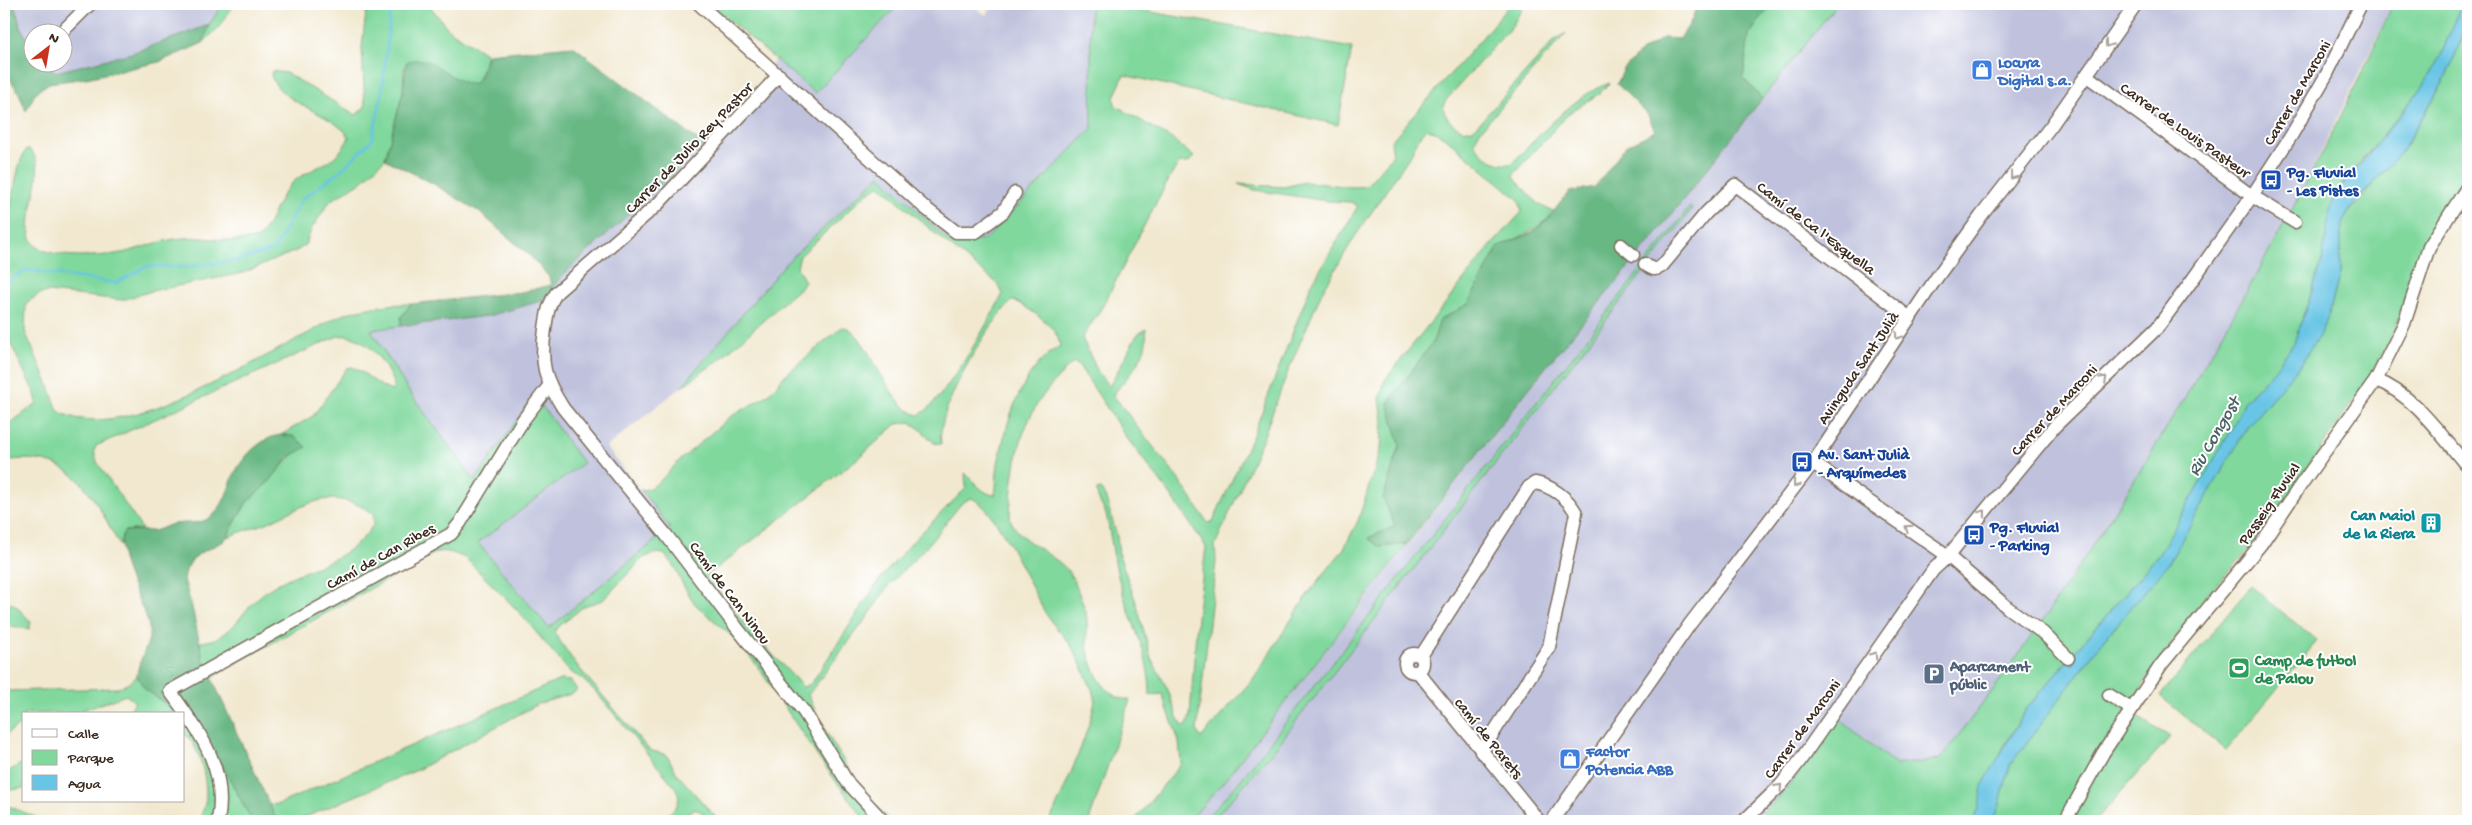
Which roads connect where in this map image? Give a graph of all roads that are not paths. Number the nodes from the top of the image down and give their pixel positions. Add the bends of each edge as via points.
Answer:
1 (90, 4) edge
2 (699, 4) edge
3 (2136, 4) edge
4 (2362, 4) edge
5 (72, 22) edge
6 (779, 75) junction
7 (2086, 76) junction
8 (2468, 186) edge
9 (1015, 193) dead end
10 (2252, 196) junction
11 (2295, 222) dead end
12 (1622, 245) dead end
13 (1633, 255) dead end
14 (1644, 264) dead end
15 (1910, 318) junction
16 (2376, 380) junction
17 (549, 386) junction
18 (1813, 462) junction
19 (2468, 467) edge
20 (1948, 556) junction
21 (2068, 658) dead end
22 (2109, 695) dead end
23 (2132, 709) junction
24 (185, 712) edge
25 (185, 712) edge
26 (1481, 752) junction
27 (218, 821) edge
28 (883, 821) edge
29 (1539, 821) edge
30 (1552, 821) edge
31 (1744, 821) edge
32 (2065, 821) edge

1 - 5 street
2 - 6 street
3 -> 7 street, Avinguda Sant Julià
4 - 10 street, Carrer de Marconi via 2327,74
6 - 9 street via 924,207 956,232 976,232 1003,212
6 - 17 street, Carrer de Julio Rey Pastor via 657,205 553,297 548,309 542,352
7 - 10 street, Carrer de Louis Pasteur
7 -> 15 street, Avinguda Sant Julià via 1981,216
8 - 16 street, Passeig Fluvial via 2429,247 2404,324
10 - 11 street, Carrer de Louis Pasteur
20 -> 10 street, Carrer de Marconi via 2055,426 2157,328
12 - 13 street
14 - 15 street, Camí de Ca l'Esquella via 1651,269 1662,266 1706,213 1735,185
15 -> 18 street, Avinguda Sant Julià
16 - 19 street via 2408,399
16 - 23 street, Passeig Fluvial via 2261,544 2161,665
17 - 24 street, Camí de Can Ribes via 523,420 451,534 170,691
17 - 28 street, Camí de Can Ninou via 597,452 804,712 848,783
20 -> 18 street
18 -> 30 street, Avinguda Sant Julià via 1690,624
20 - 21 street via 2008,608 2044,633
31 -> 20 street, Carrer de Marconi via 1781,785 1799,762 1934,570
22 - 23 street
23 - 32 street, Passeig Fluvial
25 - 27 street, Camí de Can Ribes via 216,764
26 - 26 street, camí de Parets via 1418,672 1424,664 1421,656 1528,487 1535,482 1571,504 1576,513 1549,647
26 - 29 street, camí de Parets

